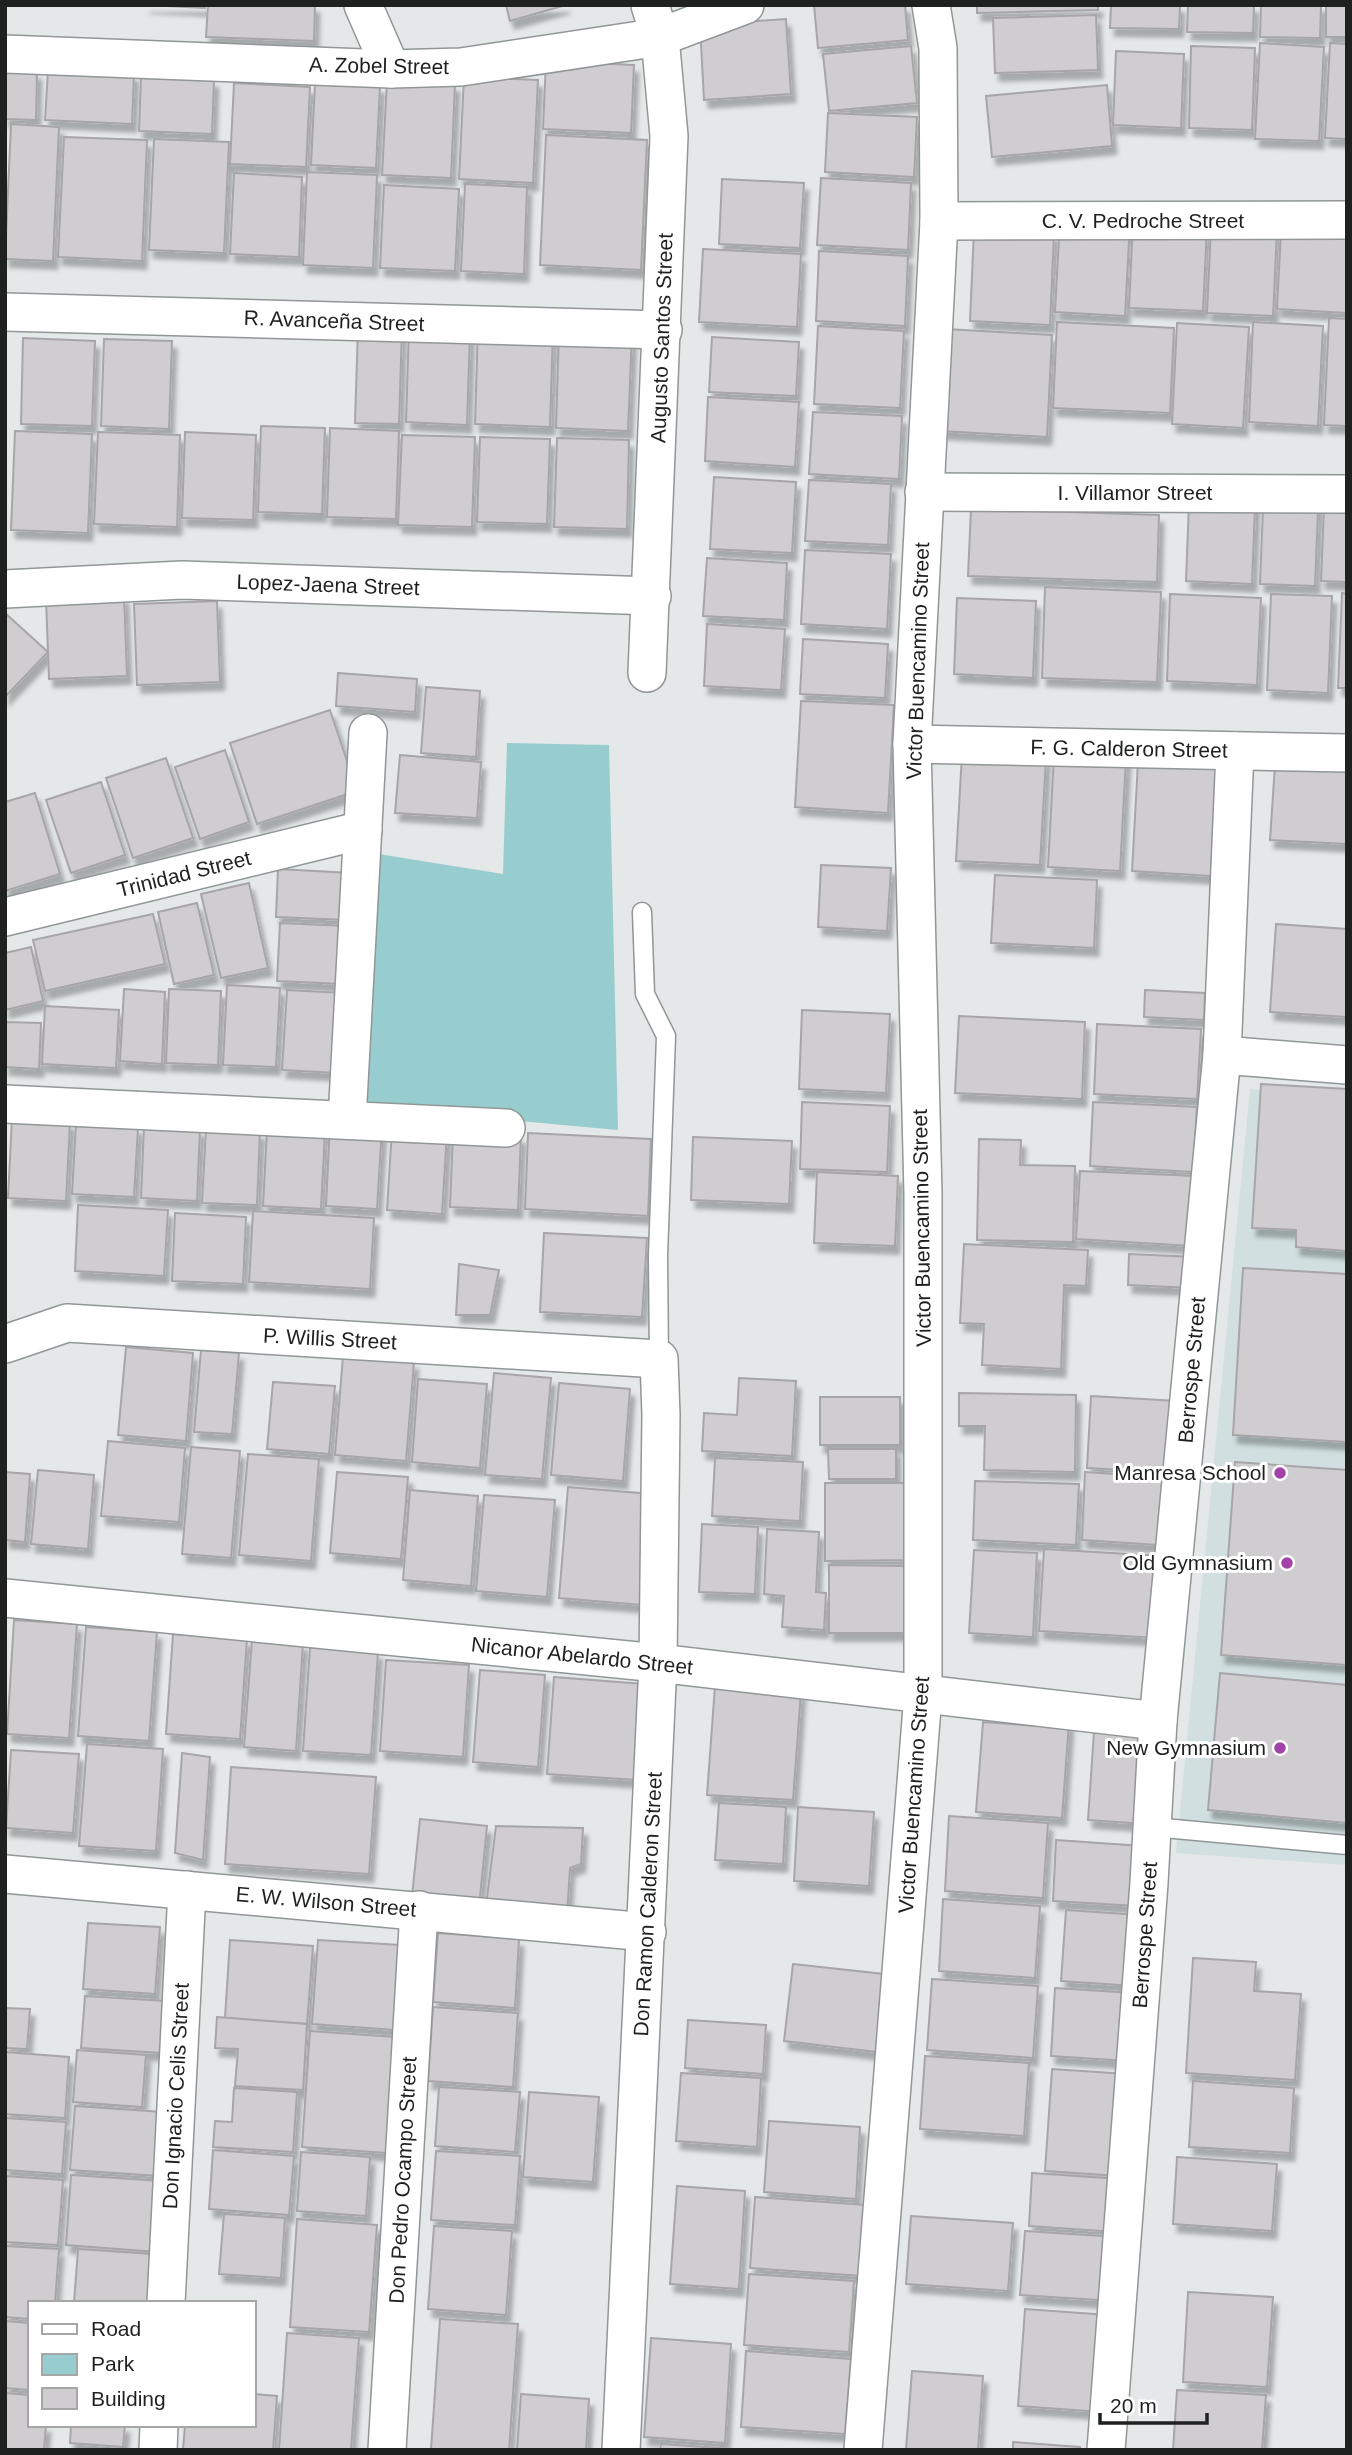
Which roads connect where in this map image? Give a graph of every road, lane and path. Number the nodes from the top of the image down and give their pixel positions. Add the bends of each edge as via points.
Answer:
1 (363, 5) edge
2 (745, 5) edge
3 (931, 5) edge
4 (655, 21) edge
5 (5, 54) edge
6 (391, 69) junction
7 (1347, 220) edge
8 (939, 221) junction
9 (5, 312) edge
10 (663, 330) junction
11 (924, 492) junction
12 (1347, 494) edge
13 (5, 589) edge
14 (652, 596) junction
15 (647, 673) dead end
16 (368, 733) dead end
17 (912, 744) junction
18 (1236, 751) junction
19 (1347, 753) edge
20 (363, 830) junction
21 (642, 912) dead end
22 (5, 917) edge
23 (1222, 1055) junction
24 (1347, 1065) edge
25 (5, 1104) edge
26 (346, 1120) junction
27 (506, 1128) dead end
28 (5, 1344) edge
29 (659, 1359) junction
30 (5, 1598) edge
31 (658, 1663) junction
32 (923, 1695) junction
33 (1158, 1721) junction
34 (1153, 1827) junction
35 (1347, 1845) edge
36 (5, 1874) edge
37 (187, 1890) junction
38 (419, 1910) junction
39 (647, 1932) junction
40 (166, 2301) edge
41 (159, 2427) edge
42 (158, 2450) edge
43 (387, 2450) edge
44 (621, 2450) edge
45 (863, 2450) edge
46 (1106, 2450) edge

1 - 6 street
2 - 4 street, A. Zobel Street
3 - 8 street, Victor Buencamino Street via 938,48
4 - 6 street, A. Zobel Street via 461,67
4 - 10 street, Augusto Santos Street via 669,136
5 - 6 street, A. Zobel Street
7 - 8 street, C. V. Pedroche Street
8 - 11 street, Victor Buencamino Street
9 - 10 street, R. Avanceña Street
10 - 14 street, Augusto Santos Street
11 - 12 street, I. Villamor Street
11 - 17 street, Victor Buencamino Street
13 - 14 street, Lopez-Jaena Street via 182,580
14 - 15 street, Augusto Santos Street
16 - 20 street
17 - 18 street, F. G. Calderon Street
17 - 32 street, Victor Buencamino Street via 923,1194
18 - 19 street, F. G. Calderon Street
18 - 23 street, Berrospe Street
20 - 22 street, Trinidad Street
20 - 26 street
21 - 29 lane via 645,994 666,1036
23 - 24 street
23 - 33 street, Berrospe Street
25 - 26 street
26 - 27 street
28 - 29 street, P. Willis Street via 67,1323
29 - 31 street, Don Ramon Calderon Street
30 - 31 street, Nicanor Abelardo Street
31 - 32 street, Nicanor Abelardo Street
31 - 39 street, Don Ramon Calderon Street
32 - 33 street, Nicanor Abelardo Street
32 - 45 street, Victor Buencamino Street
33 - 34 street, Berrospe Street
34 - 35 lane
34 - 46 street, Berrospe Street
36 - 37 street, E. W. Wilson Street
37 - 38 street, E. W. Wilson Street
37 - 40 street, Don Ignacio Celis Street
38 - 39 street, E. W. Wilson Street
38 - 43 street, Don Pedro Ocampo Street
39 - 44 street, Don Ramon Calderon Street
41 - 42 street

